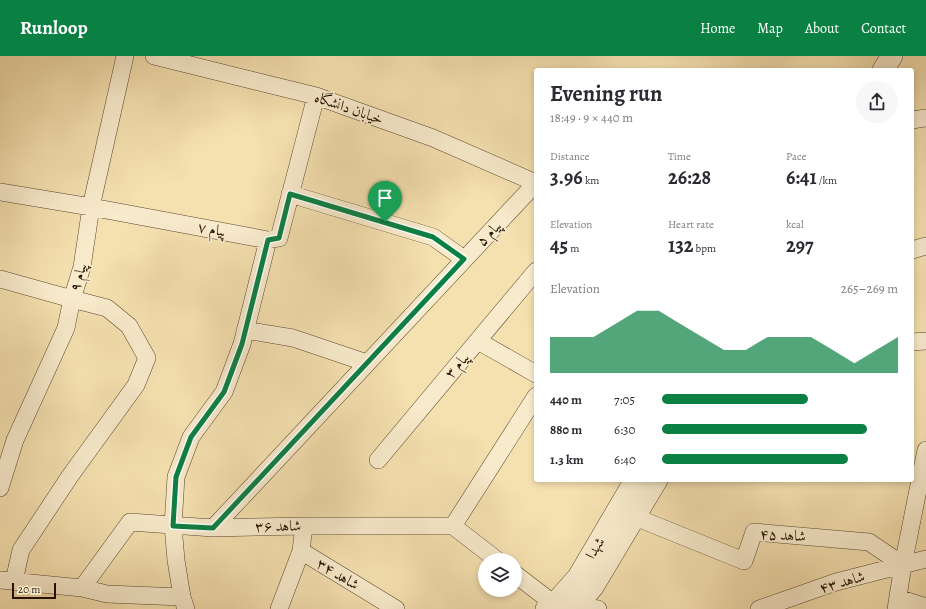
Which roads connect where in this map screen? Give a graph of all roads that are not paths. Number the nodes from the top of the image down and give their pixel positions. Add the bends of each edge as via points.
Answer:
1 (125, 56) edge
2 (154, 56) edge
3 (892, 56) edge
4 (884, 68) edge
5 (316, 96) junction
6 (926, 118) edge
7 (914, 120) edge
8 (534, 182) edge
9 (534, 185) edge
10 (0, 192) edge
11 (290, 194) junction
12 (91, 207) junction
13 (268, 240) junction
14 (926, 246) edge
15 (914, 249) edge
16 (464, 259) junction
17 (534, 273) edge
18 (0, 279) edge
19 (72, 299) junction
20 (245, 330) junction
21 (478, 340) junction
22 (926, 341) edge
23 (914, 342) edge
24 (367, 363) junction
25 (534, 373) edge
26 (534, 399) edge
27 (921, 451) edge
28 (378, 460) dead end
29 (634, 482) edge
30 (656, 482) edge
31 (0, 488) edge
32 (920, 502) edge
33 (635, 517) junction
34 (173, 526) junction
35 (304, 526) junction
36 (453, 526) junction
37 (213, 528) junction
38 (301, 551) junction
39 (488, 553) edge
40 (926, 558) edge
41 (904, 565) junction
42 (522, 580) edge
43 (7, 581) edge
44 (82, 588) junction
45 (106, 601) edge
46 (184, 603) edge
47 (897, 604) edge
48 (550, 606) edge
49 (576, 607) edge
50 (926, 607) edge
51 (279, 609) edge
52 (396, 609) edge
53 (598, 609) edge
54 (759, 609) edge

1 - 12 street, پیام ۹
2 - 5 street, خیابان دانشگاه
3 - 4 street
5 - 8 street, خیابان دانشگاه via 433,138
5 - 11 street
6 - 7 street
9 - 16 street, پیام ۵
10 - 12 street, پیام ۷
11 - 13 street via 279,238
11 - 16 street via 433,237
12 - 13 street, پیام ۷
12 - 19 street, پیام ۹ via 82,267
13 - 20 street
14 - 15 street
16 - 24 street, پیام ۵
17 - 21 street, پیام ۳
18 - 19 street
19 - 31 street, پیام ۹ via 66,328 15,440
19 - 43 street via 107,308 128,326 147,358 136,385 70,476 21,550
20 - 24 street via 293,338
20 - 34 street via 224,392 191,437 176,477
21 - 25 street
21 - 28 street, پیام ۳
22 - 23 street
24 - 37 street, پیام ۵
26 - 36 street
27 - 32 street
29 - 48 street, شهدا via 578,577
30 - 33 street, شهدا
32 - 41 street
33 - 41 street, شاهد ۴۵ via 744,561 754,532 869,542
33 - 49 street, شهدا via 593,588
34 - 37 street, شاهد ۳۶
34 - 44 street, شاهد ۳۶ via 130,522
34 - 46 street
35 - 36 street, شاهد ۳۶
35 - 37 street, شاهد ۳۶
35 - 38 street
36 - 39 street
38 - 51 street
38 - 52 street, شاهد ۳۴
40 - 41 street, شاهد ۴۳
41 - 47 street
41 - 54 street, شاهد ۴۳ via 836,582
42 - 48 street
43 - 44 street
44 - 45 street
45 - 46 street
47 - 50 street
49 - 53 street

